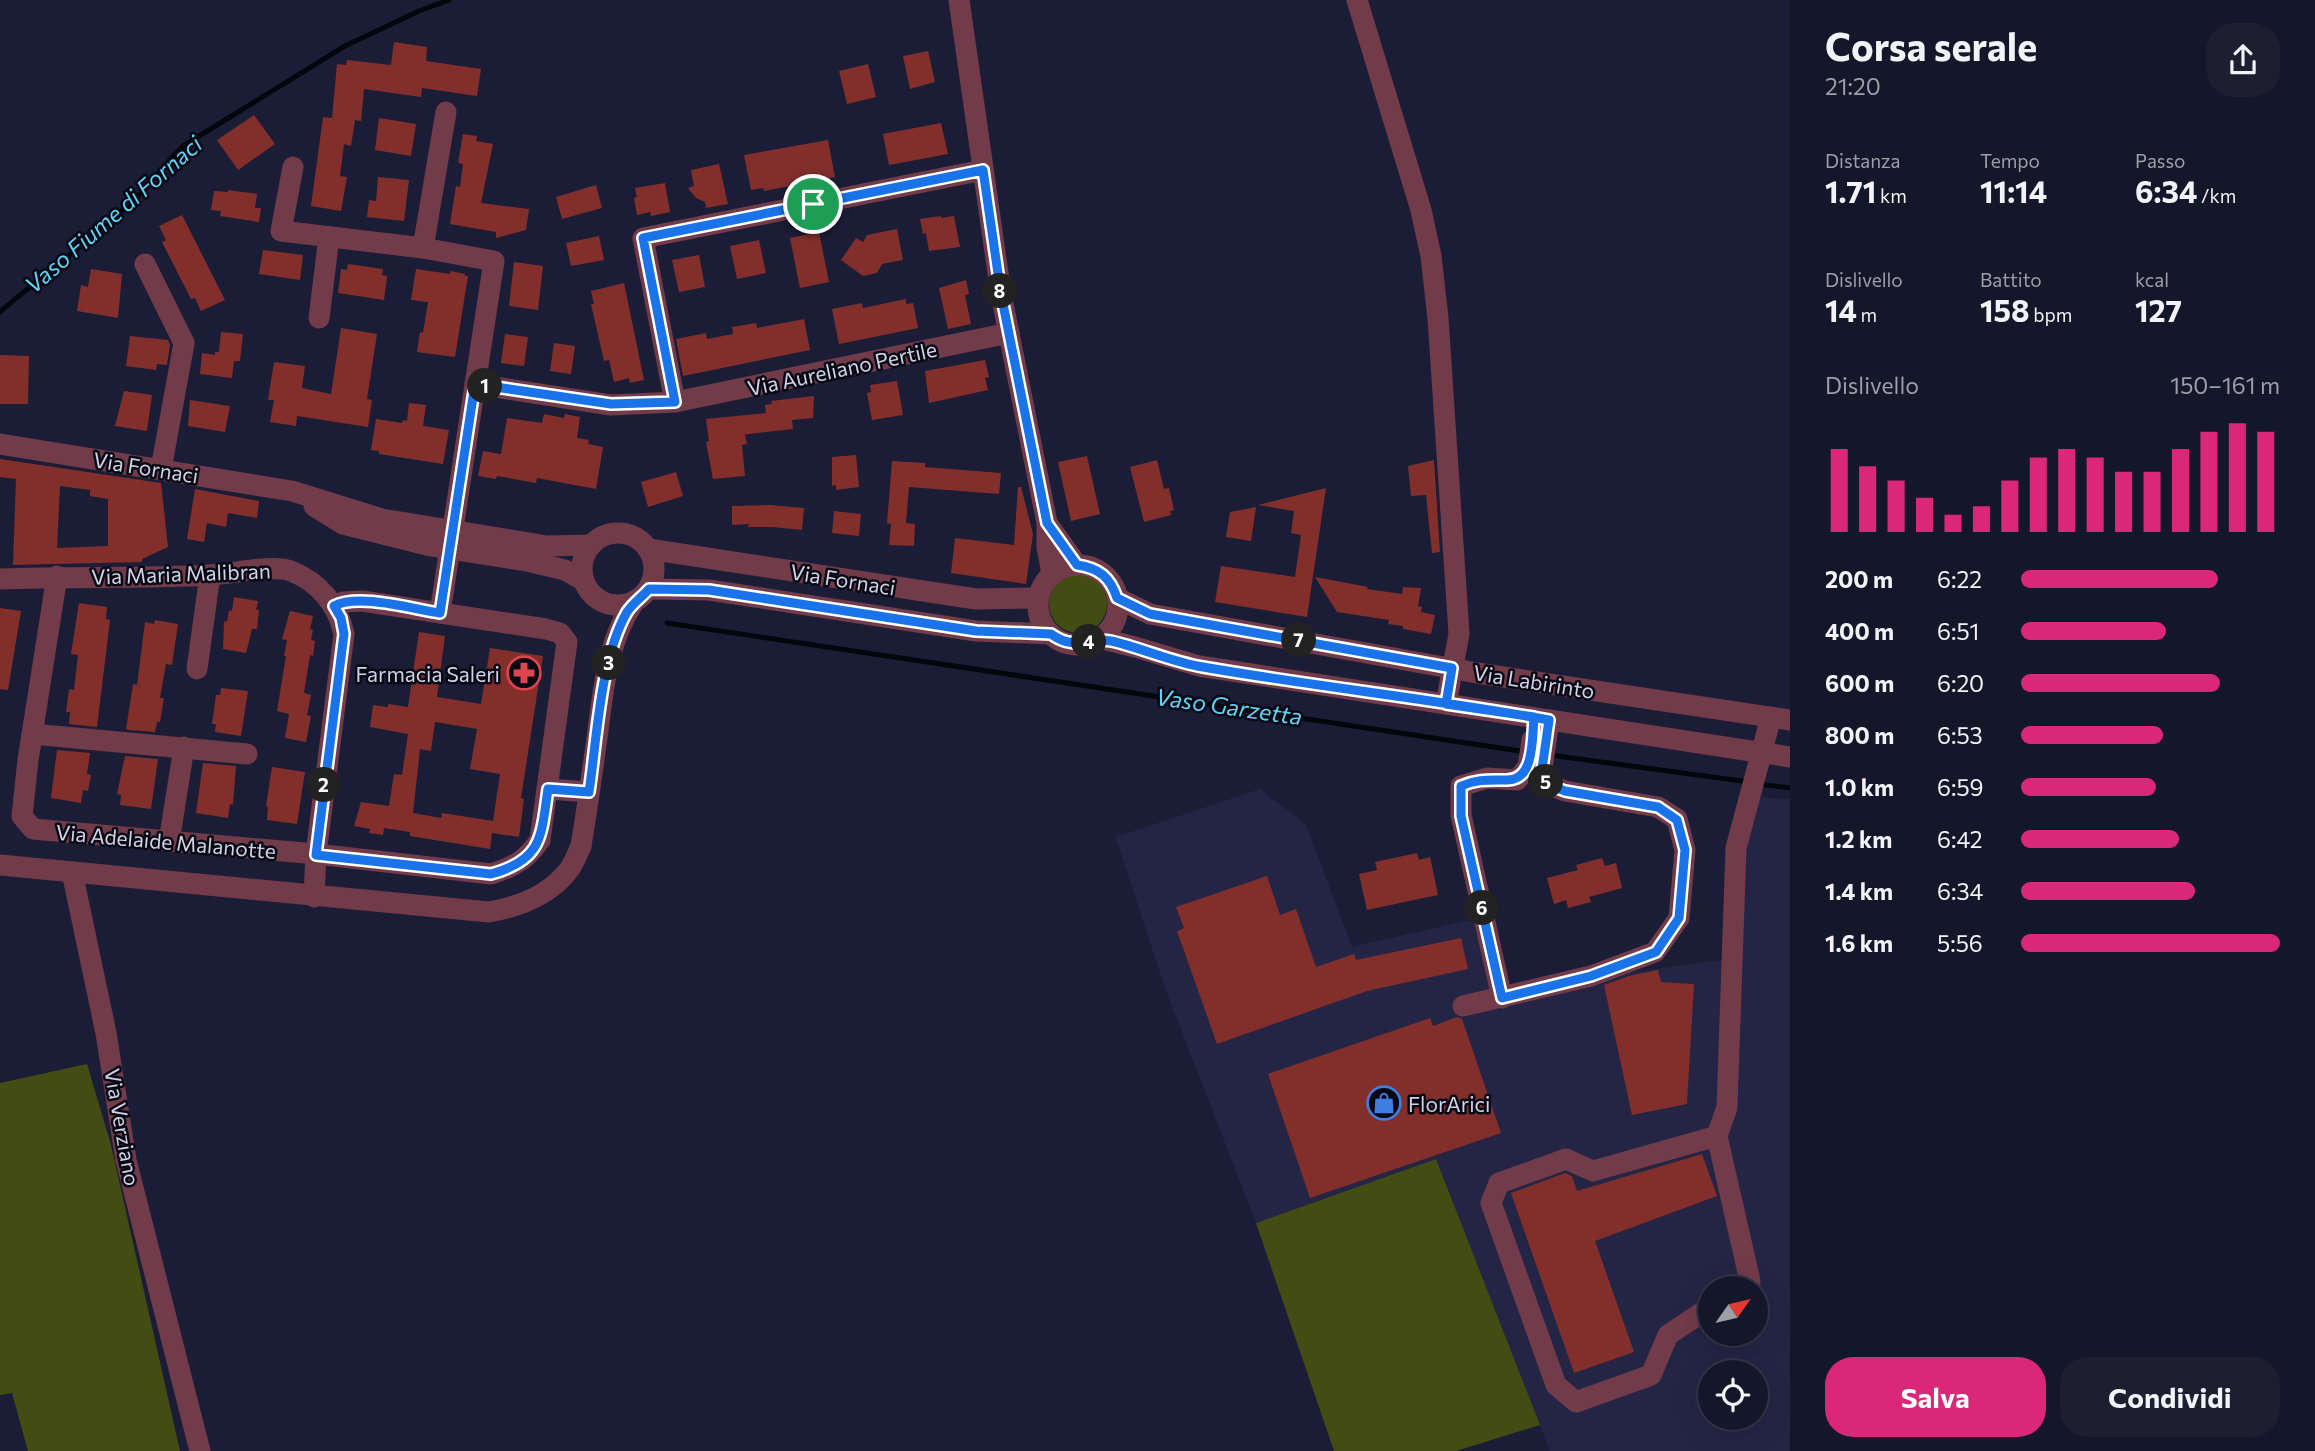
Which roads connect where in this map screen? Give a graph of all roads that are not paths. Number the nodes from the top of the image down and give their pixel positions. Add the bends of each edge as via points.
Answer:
1 (959, 0) edge
2 (1357, 0) edge
3 (446, 112) dead end
4 (293, 167) dead end
5 (983, 170) junction
6 (329, 237) junction
7 (423, 248) junction
8 (145, 264) dead end
9 (319, 317) dead end
10 (1009, 333) junction
11 (475, 384) junction
12 (675, 402) junction
13 (0, 444) edge
14 (161, 469) junction
15 (1047, 523) junction
16 (452, 540) junction
17 (591, 545) junction
18 (648, 549) junction
19 (1077, 565) junction
20 (210, 575) junction
21 (1052, 575) junction
22 (57, 576) junction
23 (0, 579) edge
24 (584, 581) junction
25 (642, 596) junction
26 (1039, 598) junction
27 (1117, 598) junction
28 (605, 603) junction
29 (334, 606) junction
30 (440, 613) junction
31 (1051, 634) junction
32 (1099, 638) junction
33 (1452, 668) junction
34 (197, 669) dead end
35 (606, 677) junction
36 (1446, 704) junction
37 (1542, 718) junction
38 (1781, 718) edge
39 (32, 734) junction
40 (184, 747) junction
41 (1763, 753) junction
42 (247, 754) dead end
43 (1537, 754) junction
44 (1790, 757) edge
45 (548, 789) junction
46 (589, 792) junction
47 (169, 842) junction
48 (316, 855) junction
49 (0, 865) edge
50 (72, 872) junction
51 (314, 897) junction
52 (1502, 998) junction
53 (1463, 1006) dead end
54 (1717, 1136) junction
55 (1749, 1276) edge
56 (1698, 1315) edge
57 (200, 1451) edge

1 - 5 street
2 - 33 street via 1431,256 1459,634
3 - 7 street
4 - 6 street via 281,230
5 - 10 street
5 - 12 street via 643,238
6 - 7 street
6 - 9 street
7 - 11 street via 494,261
8 - 14 street via 184,343
10 - 12 street, Via Aureliano Pertile
10 - 15 street
11 - 12 street, Via Aureliano Pertile via 611,404
11 - 16 street
13 - 14 street, Via Fornaci
14 - 16 street, Via Fornaci via 292,491
15 - 19 street
15 - 21 street
16 - 17 street, Via Fornaci
16 - 24 street, Via Fornaci via 565,570
16 - 30 street
17 - 18 street, Via Fornaci via 601,537 620,533 634,536
17 - 24 street via 583,563
18 - 25 street via 654,573
18 - 26 street, Via Fornaci via 976,599
19 - 21 street
19 - 27 street via 1104,575
20 - 22 street, Via Maria Malibran
20 - 29 street, Via Maria Malibran via 280,569 308,581
20 - 34 street
21 - 26 street
22 - 23 street, Via Maria Malibran
22 - 39 street
24 - 28 street, Via Fornaci
25 - 28 street, Via Fornaci via 624,605
25 - 31 street, Via Fornaci via 709,590 976,631
25 - 35 street, Via Adelaide Malanotte via 627,612
26 - 31 street via 1042,622
27 - 32 street via 1115,620
27 - 33 street, Via Labirinto via 1150,614
28 - 35 street, Via Adelaide Malanotte
29 - 30 street, Via Adelaide Malanotte via 362,601
29 - 48 street via 344,634
30 - 45 street, Via Adelaide Malanotte via 546,629 560,633 567,642
31 - 32 street, Via Fornaci via 1077,644
32 - 36 street, Via Labirinto via 1199,666
33 - 36 street
33 - 38 street, Via Labirinto
35 - 46 street, Via Adelaide Malanotte
36 - 37 street, Via Labirinto
37 - 41 street, Via Labirinto
37 - 43 street, Via Labirinto
38 - 41 street
39 - 40 street
39 - 47 street, Via Adelaide Malanotte via 22,816 33,829
40 - 42 street
40 - 47 street
41 - 44 street, Via Labirinto
41 - 54 street via 1736,848 1727,1107
43 - 52 street via 1517,780 1487,778 1461,786 1461,816
43 - 52 street via 1546,781 1556,789 1658,807 1677,820 1685,850 1679,918 1656,952 1591,976
45 - 46 street
45 - 48 street, Via Adelaide Malanotte via 540,840 528,857 491,874
46 - 51 street, Via Adelaide Malanotte via 581,846 568,871 547,890 509,909 489,912
47 - 48 street, Via Adelaide Malanotte
48 - 51 street
49 - 50 street
50 - 51 street, Via Adelaide Malanotte
50 - 57 street, Via Verziano via 106,1033 126,1160
52 - 53 street
54 - 55 street
54 - 56 street via 1593,1171 1566,1159 1499,1183 1490,1202 1556,1385 1576,1402 1651,1374 1668,1335

